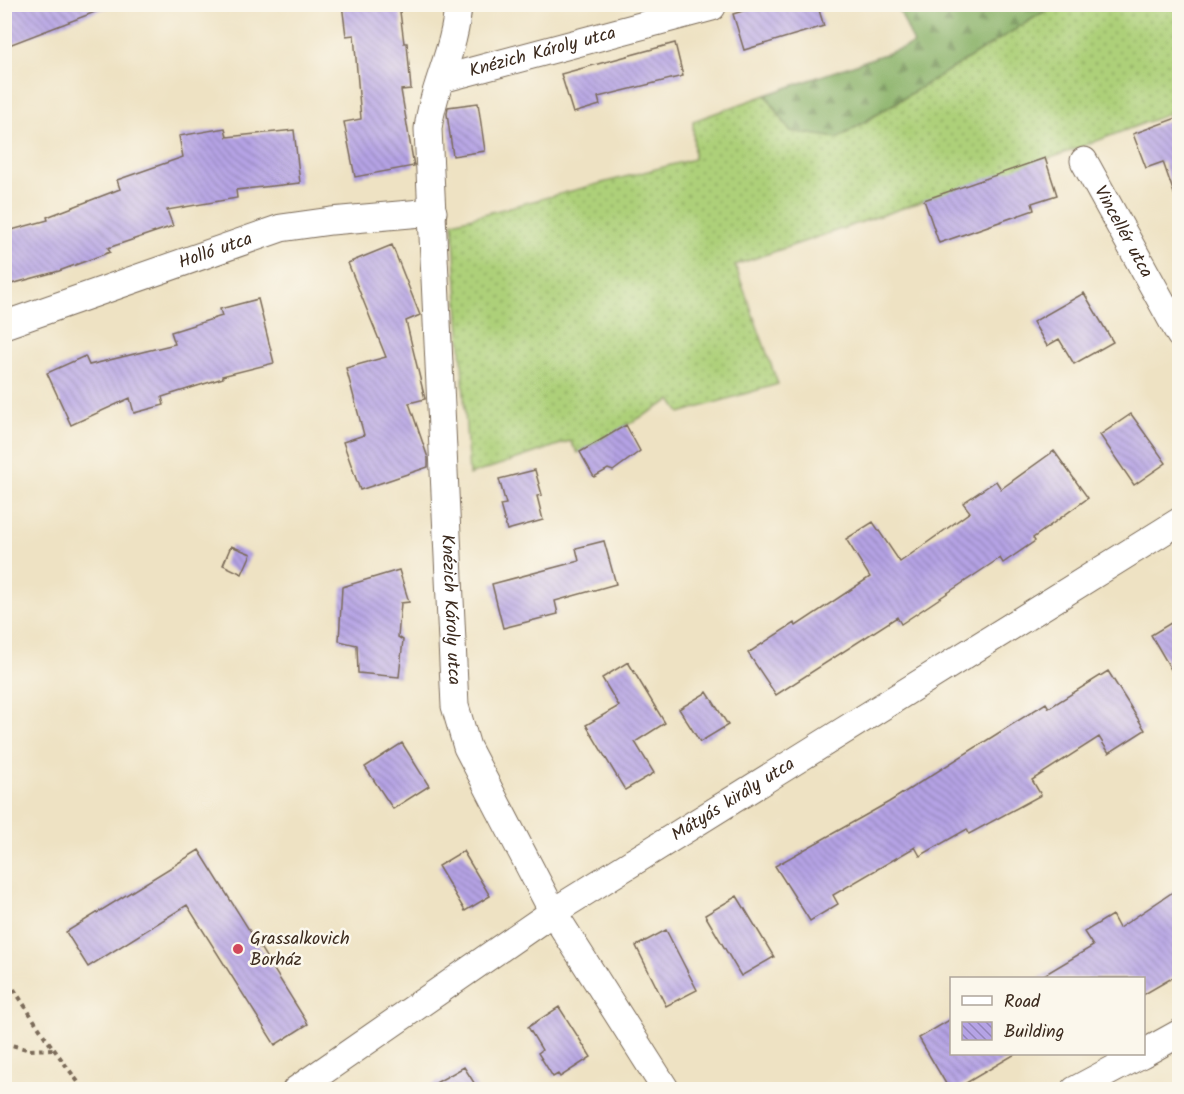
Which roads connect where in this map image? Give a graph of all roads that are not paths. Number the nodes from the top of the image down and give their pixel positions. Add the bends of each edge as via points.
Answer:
1 (458, 4) edge
2 (712, 6) dead end
3 (442, 79) junction
4 (1084, 161) dead end
5 (433, 212) junction
6 (4, 325) edge
7 (1179, 335) edge
8 (1179, 521) edge
9 (553, 912) junction
10 (1179, 1033) edge
11 (1145, 1052) edge
12 (1139, 1055) edge
13 (296, 1089) edge
14 (666, 1089) edge
15 (1075, 1089) edge

1 - 3 street, Knézich Károly utca
2 - 3 street, Knézich Károly utca
3 - 5 street, Knézich Károly utca via 434,95 428,129
4 - 7 street, Vincellér utca
5 - 6 street, Holló utca via 281,228
5 - 9 street, Knézich Károly utca via 455,706 467,747
8 - 9 street, Mátyás király utca
9 - 13 street, Mátyás király utca
9 - 14 street, Knézich Károly utca
10 - 11 street
12 - 15 street

